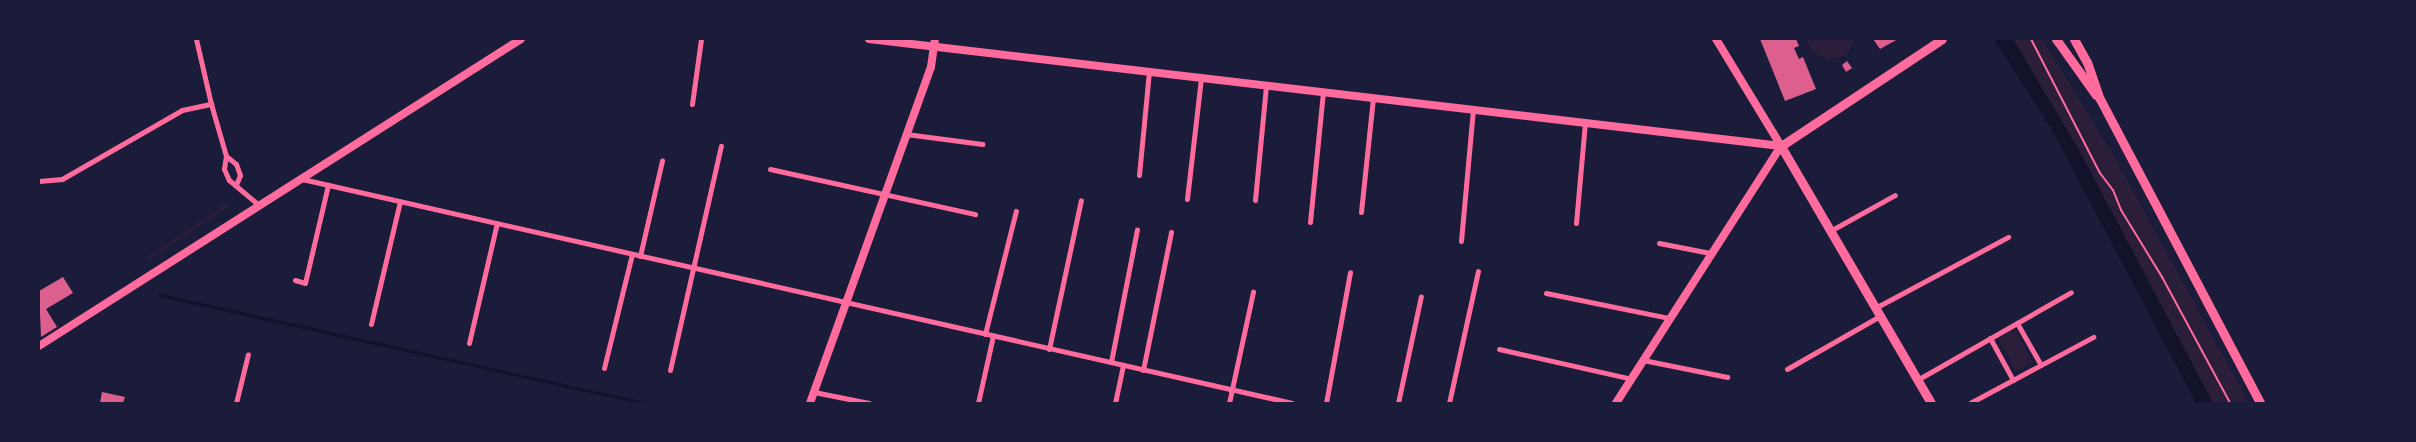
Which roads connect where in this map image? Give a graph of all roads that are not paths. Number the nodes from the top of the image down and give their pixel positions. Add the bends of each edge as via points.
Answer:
1 (196, 39) edge
2 (522, 39) edge
3 (701, 39) edge
4 (869, 39) edge
5 (1716, 39) edge
6 (1942, 39) edge
7 (2056, 39) edge
8 (2074, 39) edge
9 (934, 43) edge
10 (1149, 72) junction
11 (1201, 78) junction
12 (1266, 86) junction
13 (1323, 92) junction
14 (1373, 98) junction
15 (2100, 99) junction
16 (211, 104) junction
17 (692, 104) dead end
18 (1473, 110) junction
19 (1585, 123) junction
20 (906, 134) junction
21 (982, 144) dead end
22 (721, 146) dead end
23 (1781, 146) junction
24 (226, 156) junction
25 (662, 161) dead end
26 (770, 169) dead end
27 (1139, 175) dead end
28 (302, 179) junction
29 (39, 181) edge
30 (236, 185) junction
31 (328, 185) junction
32 (1895, 195) dead end
33 (884, 196) junction
34 (1187, 199) dead end
35 (1081, 200) dead end
36 (1255, 200) dead end
37 (400, 201) junction
38 (260, 205) junction
39 (1016, 212) dead end
40 (1361, 212) dead end
41 (975, 214) dead end
42 (1310, 222) dead end
43 (1576, 223) dead end
44 (497, 224) junction
45 (1137, 230) dead end
46 (1830, 231) junction
47 (1170, 232) dead end
48 (2008, 236) dead end
49 (1461, 241) dead end
50 (1659, 243) dead end
51 (1710, 253) junction
52 (632, 254) junction
53 (640, 256) junction
54 (693, 268) junction
55 (1478, 271) dead end
56 (1350, 272) dead end
57 (295, 280) dead end
58 (1253, 292) dead end
59 (2071, 292) dead end
60 (1546, 293) dead end
61 (1421, 296) dead end
62 (845, 303) junction
63 (1877, 312) junction
64 (1670, 318) junction
65 (2017, 323) junction
66 (371, 324) dead end
67 (985, 334) junction
68 (993, 336) junction
69 (2093, 337) dead end
70 (1990, 338) junction
71 (468, 343) dead end
72 (39, 346) edge
73 (1049, 349) junction
74 (1499, 349) dead end
75 (248, 354) dead end
76 (1644, 360) junction
77 (1111, 362) junction
78 (1123, 365) junction
79 (2041, 365) junction
80 (604, 368) dead end
81 (1787, 369) dead end
82 (670, 370) dead end
83 (1143, 370) junction
84 (1727, 377) dead end
85 (1632, 379) junction
86 (1917, 380) junction
87 (2013, 380) junction
88 (1233, 389) junction
89 (814, 392) junction
90 (1264, 397) junction
91 (236, 403) edge
92 (810, 403) edge
93 (869, 403) edge
94 (978, 403) edge
95 (1115, 403) edge
96 (1229, 403) edge
97 (1262, 403) edge
98 (1292, 403) edge
99 (1326, 403) edge
100 (1398, 403) edge
101 (1448, 403) edge
102 (1616, 403) edge
103 (1931, 403) edge
104 (1970, 403) edge
105 (2260, 403) edge

1 - 16 street
2 - 28 street
3 - 17 street
4 - 9 street
5 - 23 street
6 - 23 main road
7 - 15 main road
8 - 15 main road via 2087,62
9 - 10 street
9 - 20 street via 931,67
10 - 11 street
10 - 27 street
11 - 12 street
11 - 34 street
12 - 13 street
12 - 36 street
13 - 14 street
13 - 42 street
14 - 18 street
14 - 40 street
15 - 105 main road
16 - 24 street
16 - 29 street via 182,110 62,179
18 - 19 street
18 - 49 street
19 - 23 street
19 - 43 street
20 - 21 street
20 - 33 street
22 - 54 street
23 - 46 main road
23 - 51 street
24 - 30 street via 224,169 229,180
24 - 30 street via 236,164 240,176
25 - 53 street
26 - 33 street
28 - 31 street
28 - 38 street
30 - 38 street
31 - 37 street
31 - 57 street via 305,283
32 - 46 street
33 - 41 street
33 - 62 street
35 - 73 street
37 - 44 street
37 - 66 street
38 - 72 street
39 - 67 street
44 - 52 street
44 - 71 street
45 - 77 street
46 - 63 main road
47 - 83 street
48 - 63 street
50 - 51 street
51 - 64 street
52 - 53 street
52 - 80 street
53 - 54 street
54 - 62 street
54 - 82 street
55 - 101 street
56 - 99 street
58 - 88 street
59 - 65 street
60 - 64 street
61 - 100 street
62 - 67 street
62 - 89 street
63 - 81 street
63 - 86 main road
64 - 76 street
65 - 70 street
65 - 79 street
67 - 68 street
68 - 73 street
68 - 94 street
69 - 79 street
70 - 86 street
70 - 87 street
73 - 77 street
74 - 85 street
75 - 91 street
76 - 84 street
76 - 85 street
77 - 78 street
78 - 83 street
78 - 95 street
79 - 87 street
83 - 88 street
85 - 102 street
86 - 103 main road
87 - 104 street
88 - 90 street
88 - 96 street
89 - 92 street
89 - 93 street
90 - 97 street
90 - 98 street

